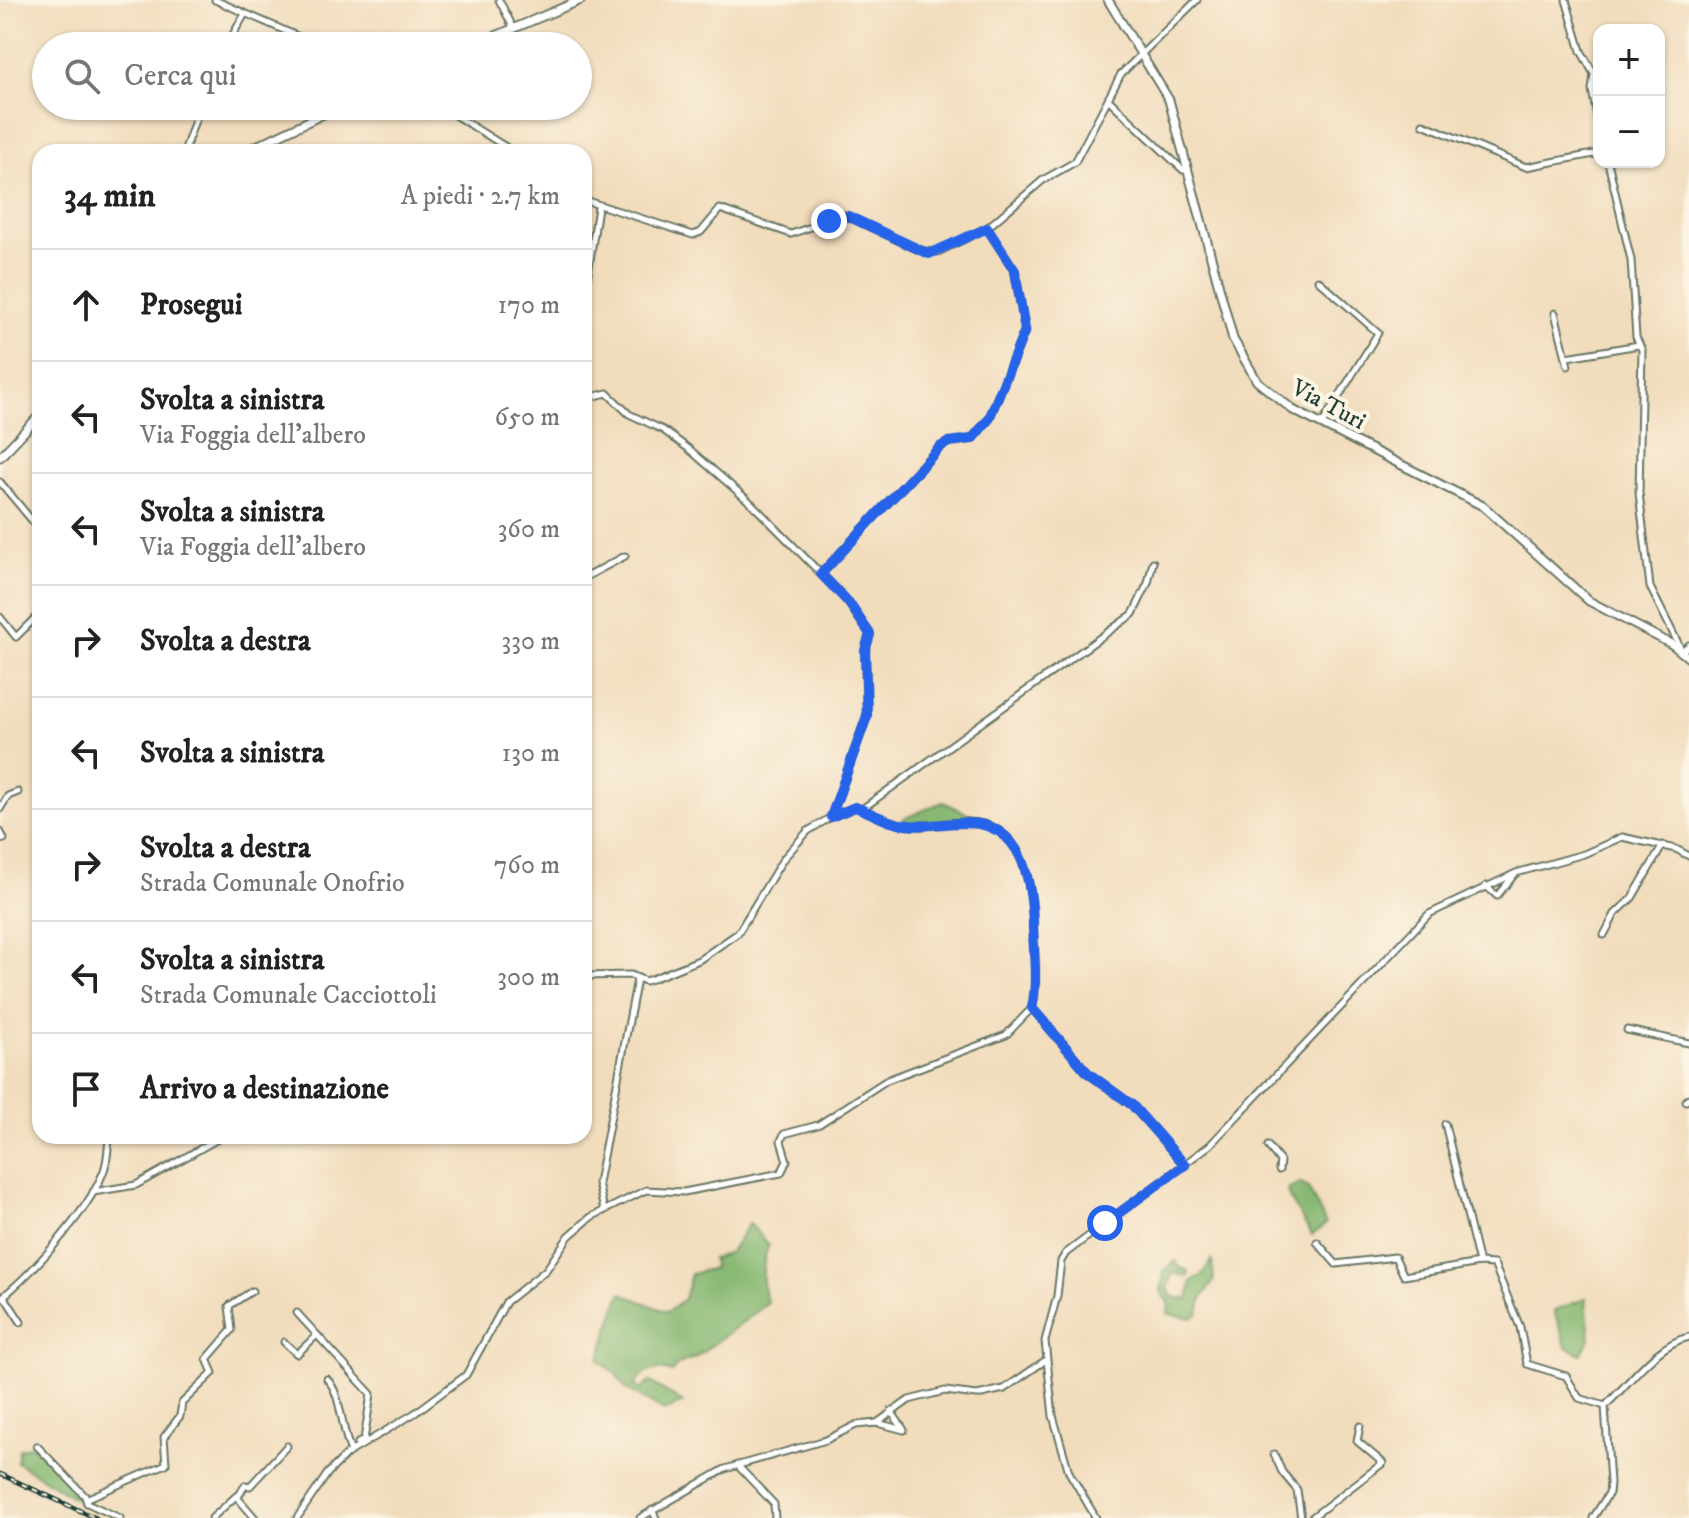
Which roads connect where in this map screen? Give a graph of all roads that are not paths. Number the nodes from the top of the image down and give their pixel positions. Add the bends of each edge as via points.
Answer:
1 (215, 0) edge
2 (499, 0) edge
3 (581, 0) edge
4 (1108, 0) edge
5 (1197, 0) edge
6 (1566, 0) edge
7 (245, 14) junction
8 (514, 29) junction
9 (234, 32) edge
10 (287, 32) edge
11 (507, 32) edge
12 (1142, 53) junction
13 (1593, 96) edge
14 (1109, 100) junction
15 (195, 120) edge
16 (311, 120) edge
17 (463, 120) edge
18 (1423, 124) dead end
19 (187, 144) edge
20 (261, 144) edge
21 (501, 144) edge
22 (1593, 154) edge
23 (1609, 168) edge
24 (1188, 170) junction
25 (592, 204) edge
26 (598, 207) junction
27 (987, 228) junction
28 (592, 247) edge
29 (1318, 280) dead end
30 (1555, 313) dead end
31 (1639, 345) junction
32 (1567, 357) junction
33 (1568, 366) dead end
34 (592, 397) edge
35 (32, 423) edge
36 (1322, 424) junction
37 (0, 457) edge
38 (0, 482) edge
39 (32, 520) edge
40 (625, 556) dead end
41 (1153, 562) dead end
42 (592, 574) edge
43 (821, 574) junction
44 (0, 617) edge
45 (32, 621) edge
46 (1689, 645) edge
47 (1682, 651) junction
48 (1689, 658) edge
49 (18, 792) dead end
50 (0, 809) edge
51 (862, 809) junction
52 (831, 817) junction
53 (0, 831) edge
54 (0, 840) edge
55 (1663, 845) junction
56 (1689, 856) edge
57 (1516, 873) junction
58 (1486, 886) junction
59 (1604, 935) dead end
60 (592, 976) edge
61 (634, 977) junction
62 (1032, 1008) junction
63 (1627, 1030) dead end
64 (1689, 1043) edge
65 (1445, 1124) dead end
66 (108, 1144) edge
67 (209, 1144) edge
68 (1268, 1146) dead end
69 (1185, 1165) junction
70 (1279, 1170) dead end
71 (90, 1194) junction
72 (604, 1210) junction
73 (1317, 1242) dead end
74 (1479, 1263) junction
75 (252, 1291) dead end
76 (2, 1297) edge
77 (297, 1313) dead end
78 (21, 1322) dead end
79 (317, 1335) junction
80 (1689, 1337) edge
81 (284, 1342) dead end
82 (1047, 1359) junction
83 (327, 1379) dead end
84 (1605, 1406) junction
85 (891, 1411) junction
86 (877, 1423) junction
87 (1360, 1426) dead end
88 (37, 1446) dead end
89 (287, 1446) dead end
90 (348, 1452) junction
91 (1274, 1454) dead end
92 (737, 1465) junction
93 (237, 1496) junction
94 (86, 1499) junction
95 (652, 1510) junction
96 (120, 1518) edge
97 (212, 1518) edge
98 (255, 1518) edge
99 (297, 1518) edge
100 (640, 1518) edge
101 (656, 1518) edge
102 (775, 1518) edge
103 (1096, 1518) edge
104 (1301, 1518) edge
105 (1311, 1518) edge
106 (1593, 1518) edge

1 - 7 street
2 - 8 street
3 - 8 main road
4 - 12 main road, Via Turi
5 - 12 street
6 - 13 street via 1579,47 1594,74
7 - 9 street
7 - 10 street
8 - 11 main road
12 - 14 street via 1119,77
12 - 24 main road, Via Turi via 1169,100
14 - 24 street
14 - 27 street via 1075,162 1043,180
15 - 19 street
16 - 20 main road
17 - 21 street
18 - 22 street via 1526,167
23 - 31 street via 1631,260
24 - 36 main road, Via Turi via 1242,359 1277,400
25 - 26 street
26 - 27 street via 693,235 720,209 791,234 845,215 929,254
26 - 28 street
27 - 43 street via 1015,271 1025,324 1022,345 989,419 972,439 940,447
29 - 36 street via 1378,333
30 - 32 street
31 - 32 street
31 - 47 street via 1639,493 1649,584
32 - 33 street
34 - 43 street via 607,393 629,414 669,434 751,503
35 - 37 main road
36 - 47 main road, Via Turi via 1483,506 1589,601
38 - 39 street
40 - 42 street
41 - 51 street via 1133,614
43 - 52 street via 870,634 865,651 867,716
44 - 45 street via 16,637
46 - 47 street
47 - 48 main road, Via Turi
49 - 50 street
51 - 52 street
51 - 62 street via 903,825 977,824 1018,849 1027,866 1032,915
52 - 61 street via 808,831 783,859 738,933 699,960 652,979
53 - 54 street
55 - 56 street
55 - 57 street via 1622,837
55 - 59 street
57 - 58 street
57 - 58 street via 1497,896
58 - 69 street via 1429,914
60 - 61 street
61 - 72 street via 598,1183
62 - 69 street via 1088,1073 1132,1105
62 - 72 street via 1006,1035 887,1080 818,1125 784,1134 787,1161 781,1173 684,1192 646,1190
63 - 64 street
65 - 74 street
66 - 71 street via 104,1171
67 - 71 street via 136,1185
68 - 70 street via 1280,1161
69 - 82 street via 1061,1261 1045,1341
71 - 76 street via 55,1246
72 - 90 street via 569,1236 546,1270 506,1302 466,1375
73 - 74 street via 1336,1264 1375,1264 1395,1257 1404,1276
74 - 84 street via 1494,1264 1520,1327 1527,1364 1566,1376 1579,1398
75 - 94 street via 229,1306 232,1330 207,1359 213,1373 183,1401 180,1416 164,1437 166,1464
76 - 78 street
77 - 79 street
79 - 81 street via 297,1354
79 - 90 street via 373,1398 364,1440
80 - 84 street via 1651,1360
82 - 85 street via 1004,1389 977,1395 945,1391 909,1400
82 - 103 street via 1053,1416 1069,1472
83 - 90 street via 337,1388
84 - 106 street via 1609,1493
85 - 86 street
85 - 86 street via 904,1430
86 - 92 street via 856,1425 826,1440
87 - 105 street via 1357,1441 1383,1463
88 - 94 street
89 - 93 street
90 - 99 street
91 - 104 street via 1297,1490
92 - 95 street
92 - 102 street via 774,1504
93 - 97 street
93 - 98 street
94 - 96 street
95 - 100 street
95 - 101 street

